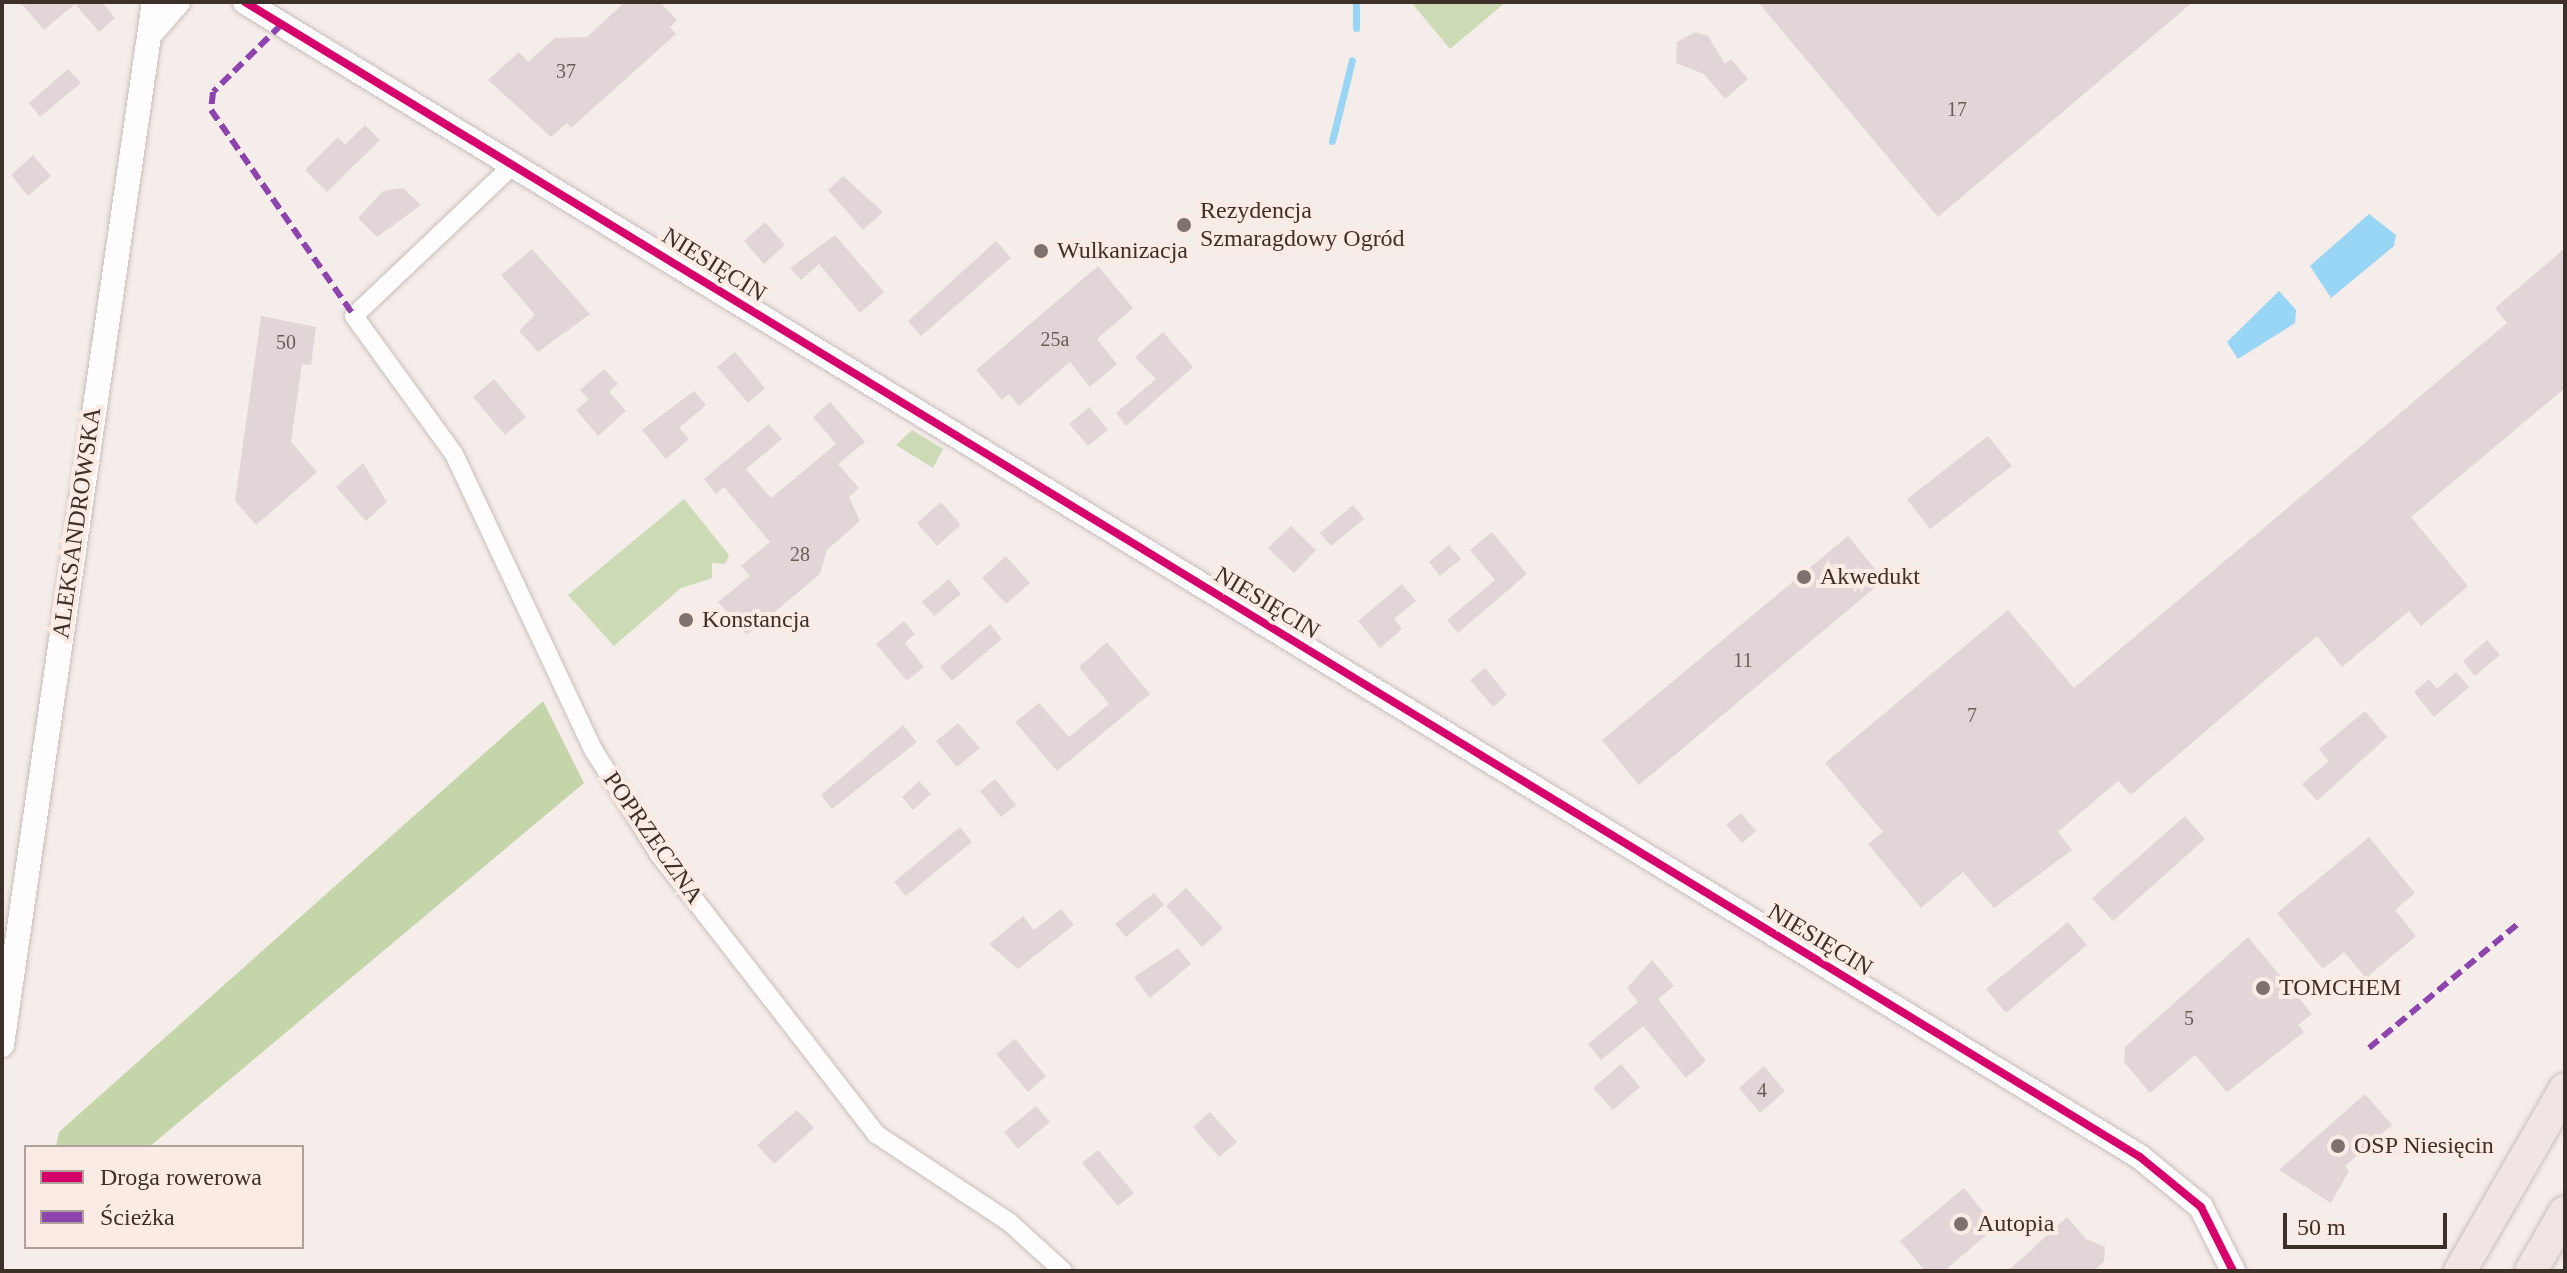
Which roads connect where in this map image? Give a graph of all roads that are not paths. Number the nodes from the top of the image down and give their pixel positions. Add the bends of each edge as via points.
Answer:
1 (154, 2) edge
2 (178, 2) edge
3 (245, 2) edge
4 (144, 58) junction
5 (513, 165) junction
6 (2, 1045) edge
7 (2565, 1089) edge
8 (2565, 1212) edge
9 (1063, 1271) edge
10 (2233, 1271) edge
11 (2460, 1271) edge
12 (2531, 1271) edge

1 - 4 street, ALEKSANDROWSKA
2 - 4 street via 160,17
3 - 5 street, NIESIĘCIN
4 - 6 street, ALEKSANDROWSKA
5 - 9 street, POPRZECZNA via 354,316 454,454 594,751 659,854 876,1134 1009,1222
5 - 10 street, NIESIĘCIN via 2140,1157 2201,1207
7 - 11 highway
8 - 12 highway

